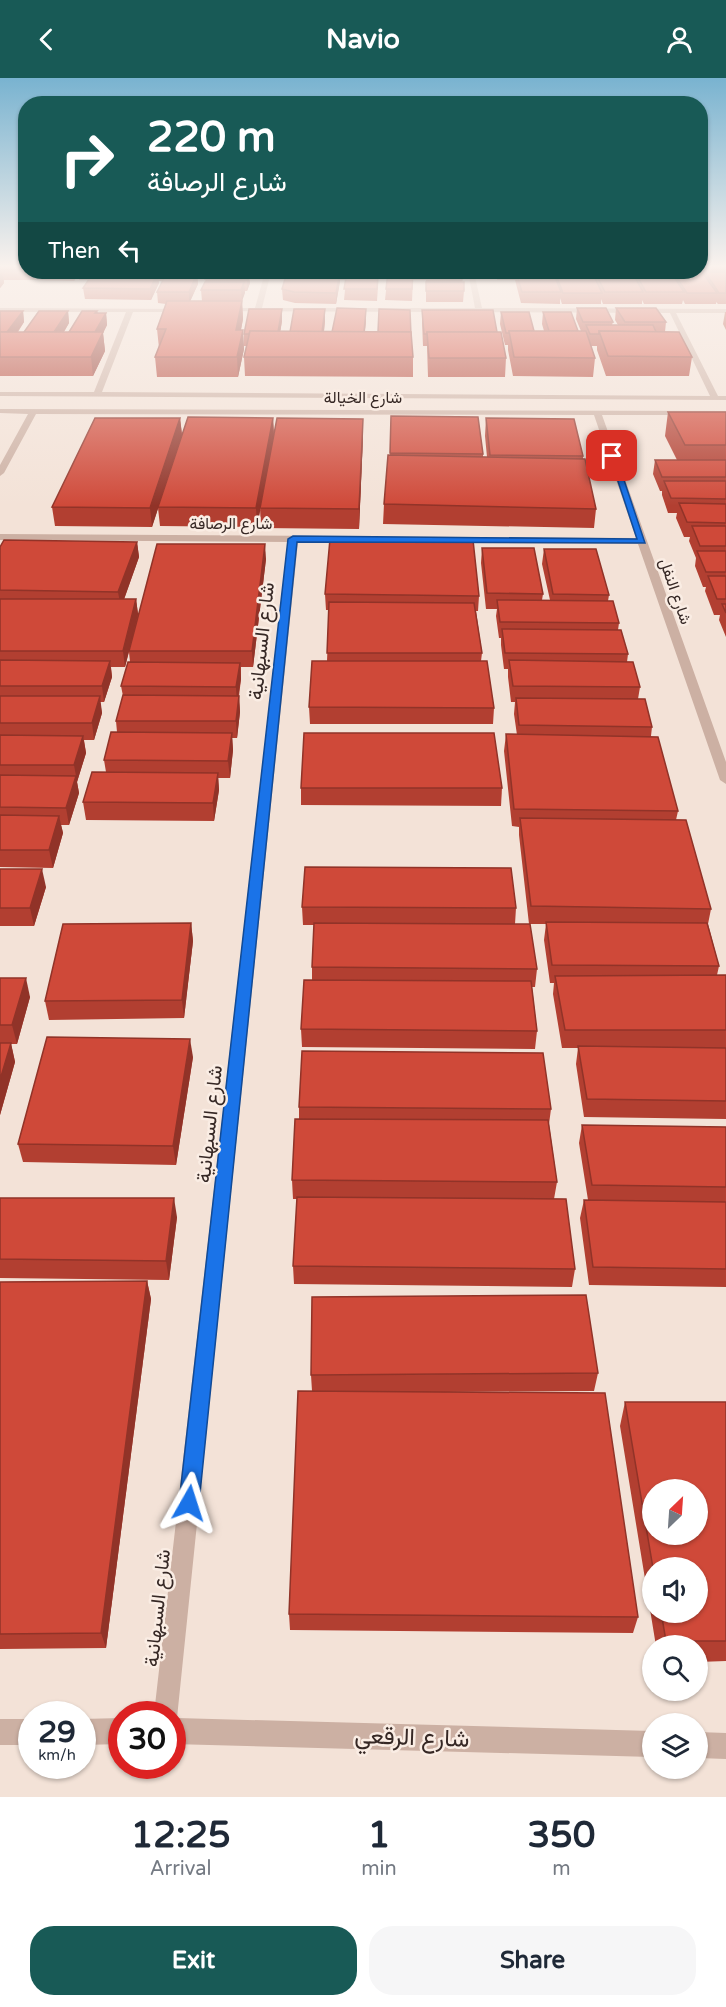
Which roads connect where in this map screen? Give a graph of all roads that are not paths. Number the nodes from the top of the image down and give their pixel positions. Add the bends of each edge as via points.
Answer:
1 (116, 345) edge
2 (689, 345) edge
3 (0, 394) edge
4 (97, 394) junction
5 (192, 395) junction
6 (306, 396) junction
7 (715, 398) junction
8 (726, 398) edge
9 (0, 411) edge
10 (170, 411) junction
11 (33, 412) junction
12 (302, 412) junction
13 (597, 413) junction
14 (726, 413) edge
15 (0, 473) edge
16 (0, 537) edge
17 (293, 539) junction
18 (642, 541) junction
19 (726, 780) edge
20 (167, 1701) edge
21 (186, 1731) edge
22 (0, 1732) edge
23 (18, 1732) edge
24 (642, 1744) edge
25 (708, 1745) edge
26 (726, 1746) edge

1 - 4 street
2 - 7 street
3 - 4 street, شارع الخيالة
4 - 5 street, شارع الخيالة
5 - 6 street, شارع الخيالة
5 - 10 street via 224,403 217,408
6 - 7 street, شارع الخيالة
6 - 12 street via 276,403 275,408
7 - 8 street, شارع الخيالة
9 - 11 street, شارع الخيالة
10 - 11 street, شارع الخيالة
10 - 12 street, شارع الخيالة
11 - 15 street
12 - 13 street, شارع الخيالة
13 - 14 street, شارع الخيالة
13 - 18 street, شارع النفل
16 - 17 street, شارع الرصافة
17 - 18 street, شارع الرصافة
17 - 20 street, شارع السبهانية
18 - 19 street, شارع النفل
21 - 24 street, شارع الرقعي
22 - 23 street
25 - 26 street

